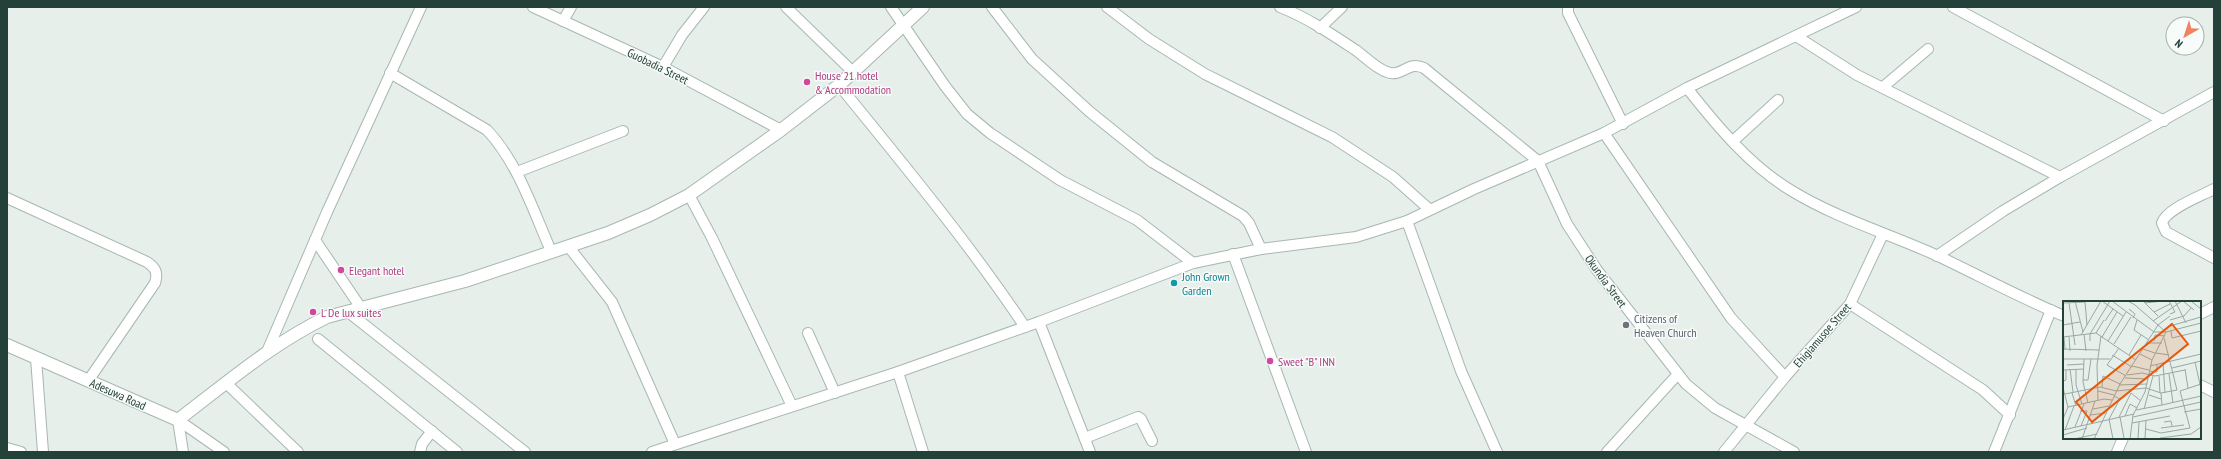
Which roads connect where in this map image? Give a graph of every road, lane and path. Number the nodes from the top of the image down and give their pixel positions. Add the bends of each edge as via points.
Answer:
1 (421, 7) edge
2 (533, 7) edge
3 (571, 7) edge
4 (704, 7) edge
5 (786, 7) edge
6 (891, 7) edge
7 (923, 7) edge
8 (992, 7) edge
9 (1107, 7) edge
10 (1280, 7) edge
11 (1342, 7) edge
12 (1568, 7) edge
13 (1856, 7) edge
14 (1953, 7) edge
15 (563, 21) junction
16 (903, 26) junction
17 (1320, 28) junction
18 (1796, 36) junction
19 (1928, 49) dead end
20 (663, 67) junction
21 (853, 72) junction
22 (390, 73) junction
23 (839, 85) junction
24 (1883, 87) junction
25 (1687, 88) junction
26 (2214, 92) edge
27 (1778, 100) dead end
28 (2164, 121) junction
29 (1623, 124) junction
30 (781, 130) junction
31 (623, 131) dead end
32 (1604, 133) junction
33 (1733, 141) junction
34 (1538, 161) junction
35 (517, 172) junction
36 (2060, 177) junction
37 (2214, 189) edge
38 (689, 195) junction
39 (7, 198) edge
40 (1429, 209) junction
41 (1407, 221) junction
42 (1883, 234) junction
43 (315, 240) junction
44 (568, 246) junction
45 (1260, 249) junction
46 (551, 252) junction
47 (1233, 254) junction
48 (1937, 256) junction
49 (2214, 258) edge
50 (1193, 263) junction
51 (1850, 304) junction
52 (2214, 307) edge
53 (361, 308) junction
54 (2051, 310) junction
55 (347, 311) junction
56 (2201, 314) edge
57 (2063, 316) edge
58 (1039, 322) junction
59 (1025, 327) junction
60 (808, 333) dead end
61 (318, 339) dead end
62 (7, 345) edge
63 (266, 354) junction
64 (36, 358) junction
65 (898, 372) junction
66 (1678, 374) junction
67 (1784, 377) junction
68 (88, 381) junction
69 (226, 383) junction
70 (2201, 386) edge
71 (2214, 392) edge
72 (835, 393) junction
73 (792, 406) junction
74 (2010, 415) junction
75 (178, 420) junction
76 (1745, 425) junction
77 (432, 431) junction
78 (1085, 438) junction
79 (2123, 439) edge
80 (1152, 441) dead end
81 (675, 444) junction
82 (7, 448) edge
83 (1782, 449) edge
84 (21, 452) edge
85 (43, 452) edge
86 (184, 452) edge
87 (224, 452) edge
88 (298, 452) edge
89 (420, 452) edge
90 (457, 452) edge
91 (525, 452) edge
92 (652, 452) edge
93 (923, 452) edge
94 (1090, 452) edge
95 (1306, 452) edge
96 (1497, 452) edge
97 (1607, 452) edge
98 (1724, 452) edge
99 (1794, 452) edge
100 (1994, 452) edge
101 (2117, 452) edge

1 - 22 street
2 - 15 street, Guobadia Street
3 - 15 street
4 - 20 street via 682,35
5 - 21 street
6 - 16 street
7 - 16 street
8 - 45 street via 1032,59 1090,112 1152,162 1243,216 1249,223
9 - 40 street via 1149,39 1205,74 1332,137 1393,177
10 - 17 street
11 - 17 street
12 - 29 street via 1568,13
13 - 18 street
14 - 28 street
15 - 20 street, Guobadia Street
16 - 21 street
16 - 50 street via 967,114 990,133 1060,180 1137,220
17 - 34 street via 1387,72 1402,71 1411,65 1424,68
18 - 24 street via 1857,75
18 - 25 street
19 - 24 street
20 - 30 street, Guobadia Street
21 - 23 street
22 - 35 street via 487,130
22 - 43 street
23 - 30 street
23 - 59 street via 1006,298
24 - 36 street
25 - 29 street
25 - 33 street
26 - 28 street
27 - 33 street
28 - 36 street
29 - 32 street
30 - 38 street
31 - 35 street
32 - 34 street
32 - 67 street via 1731,318
33 - 42 street via 1773,178 1792,191
34 - 40 street
34 - 66 street, Okundia Street via 1567,224 1597,270
35 - 46 street
36 - 48 street
37 - 49 street via 2171,211 2163,217 2162,223 2166,232
38 - 44 street via 608,233
38 - 73 street
39 - 68 street via 154,267 154,283
40 - 41 street
41 - 45 street via 1356,237
41 - 96 street via 1461,371
42 - 48 street
42 - 51 street, Ehigiamusoe Street
43 - 53 street
43 - 63 street
44 - 46 street
44 - 81 street via 612,302
45 - 47 street
46 - 53 street via 465,281
47 - 50 street
47 - 95 street
48 - 54 street
50 - 58 street
51 - 67 street, Ehigiamusoe Street
51 - 74 street via 1982,390
52 - 56 street
53 - 55 street
54 - 57 street
54 - 74 street
55 - 63 street via 309,325
55 - 91 street
58 - 59 street
58 - 78 street
59 - 65 street
60 - 72 street
61 - 77 street
62 - 64 street, Adesuwa Road
63 - 69 street
64 - 68 street, Adesuwa Road
64 - 85 street
65 - 72 street
65 - 93 street
66 - 76 street, Okundia Street via 1715,408
66 - 97 street
67 - 76 street, Ehigiamusoe Street
68 - 75 street, Adesuwa Road
69 - 75 street
69 - 88 street
70 - 71 street
72 - 73 street
73 - 81 street
74 - 100 street
75 - 86 street
75 - 87 street, Adesuwa Road
76 - 83 street, Okundia Street
76 - 98 street, Ehigiamusoe Street
77 - 89 street via 422,444
77 - 90 street
78 - 80 street via 1138,417 1142,419
78 - 94 street
79 - 101 street
81 - 92 street
82 - 84 street
83 - 99 street, Okundia Street

